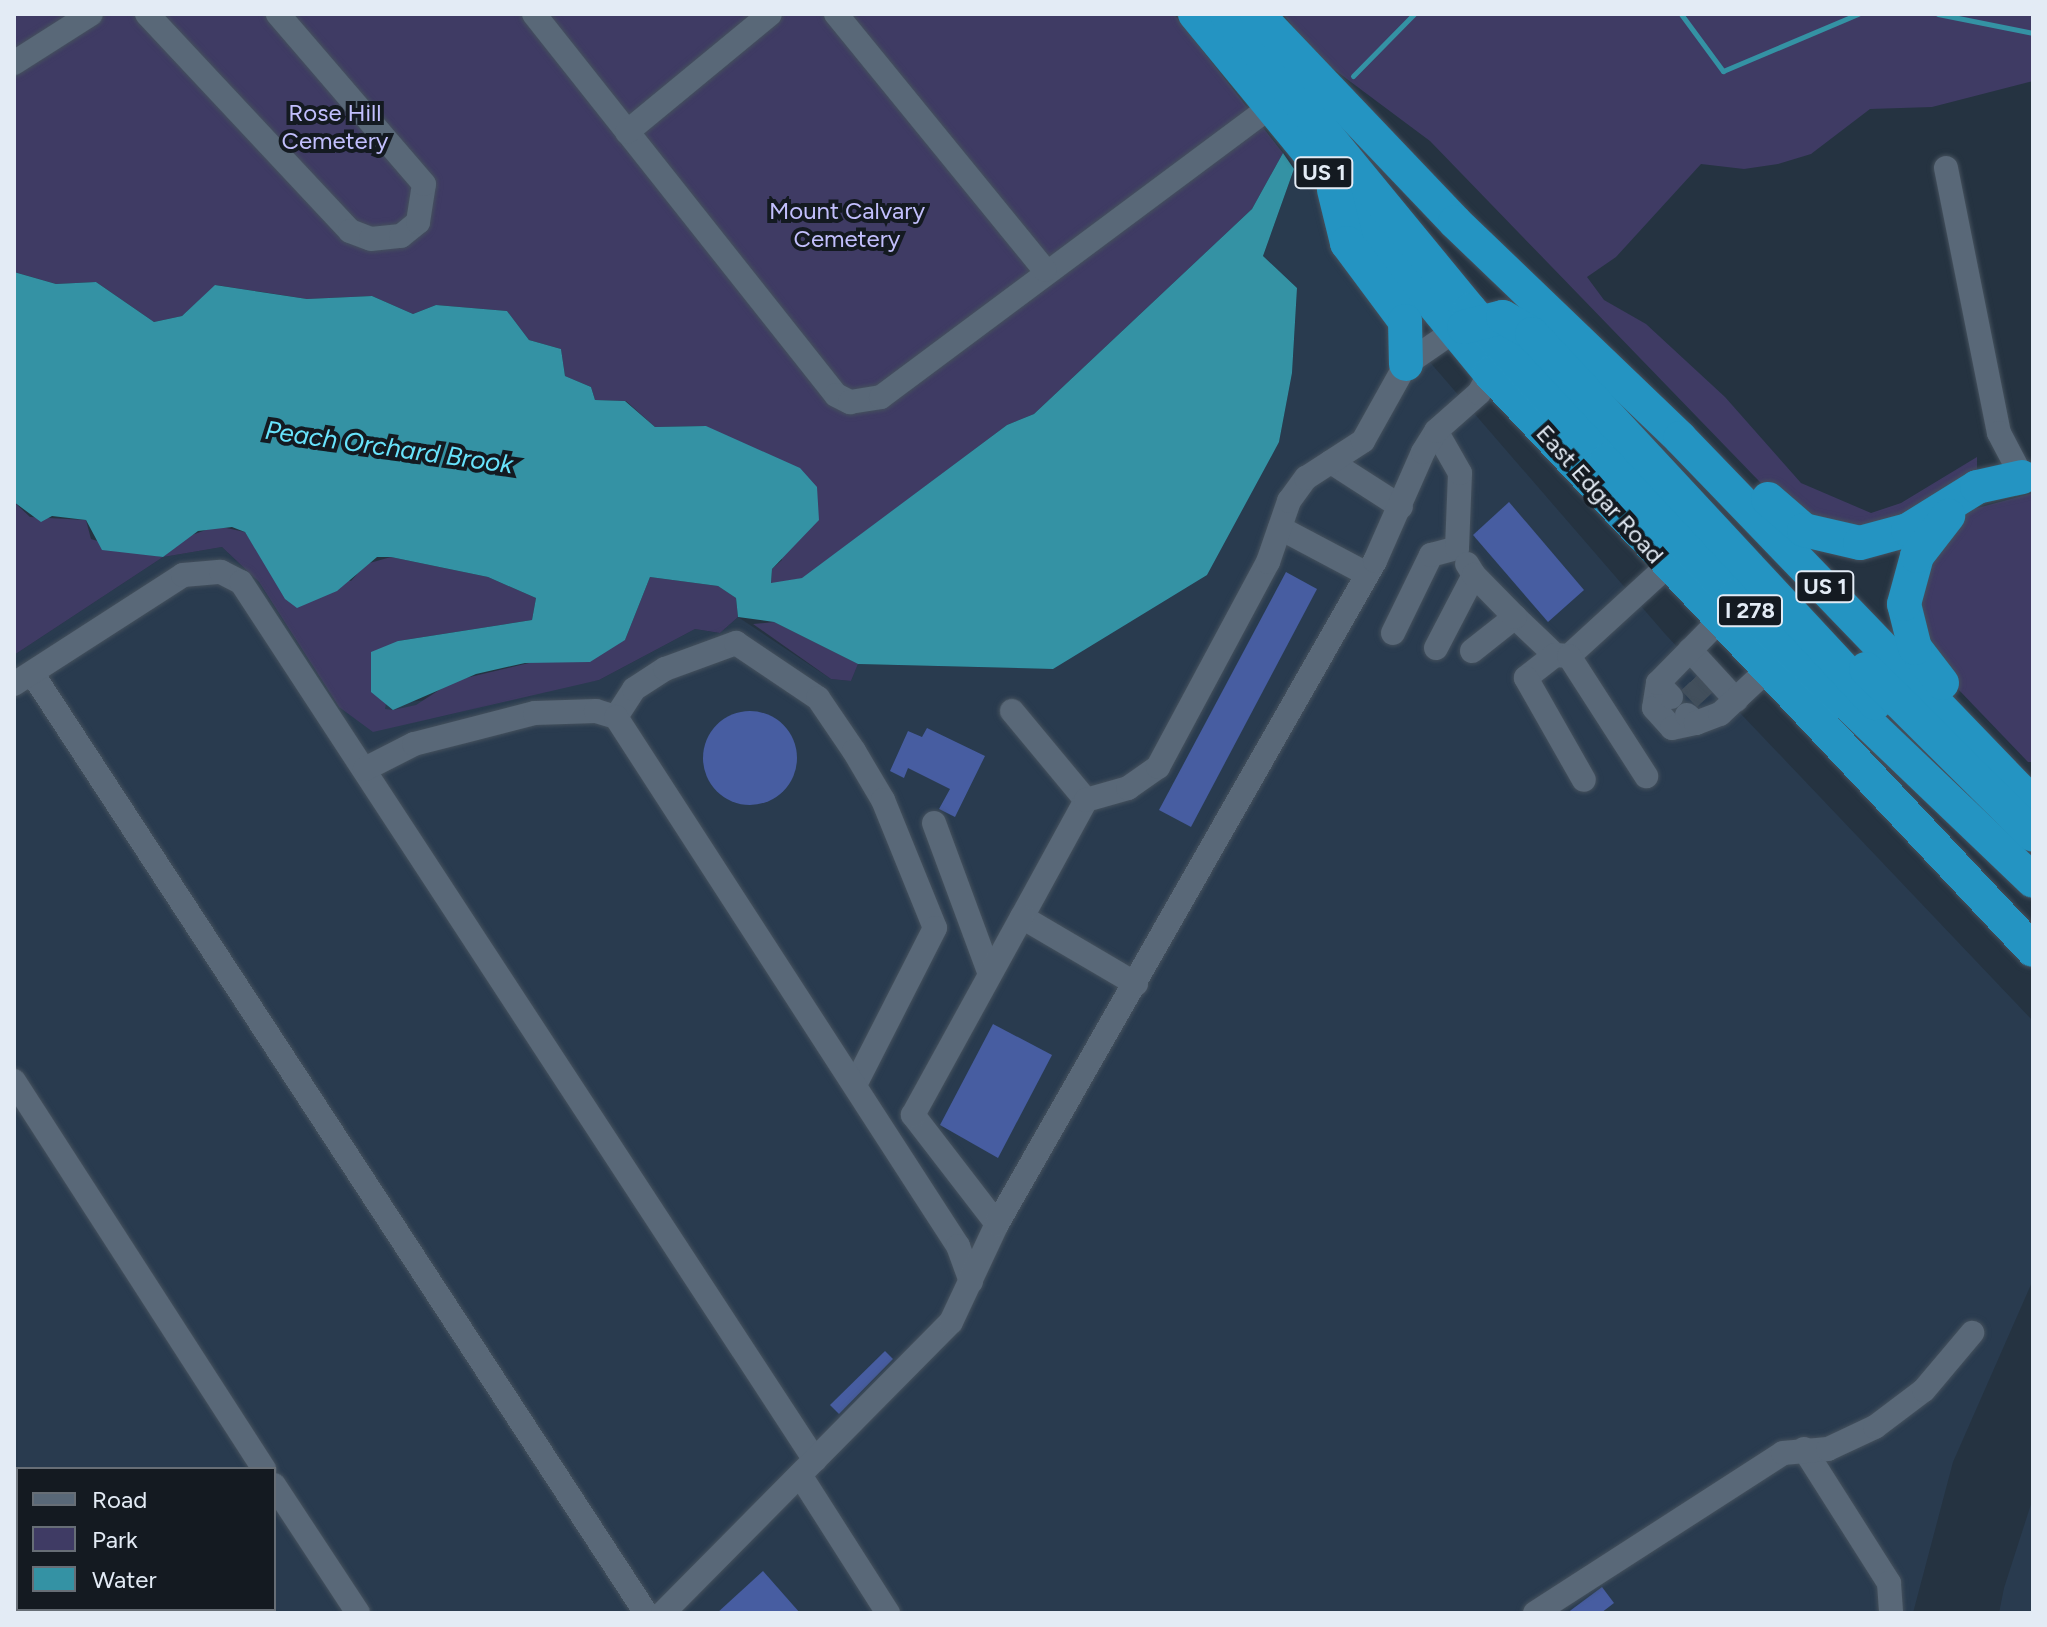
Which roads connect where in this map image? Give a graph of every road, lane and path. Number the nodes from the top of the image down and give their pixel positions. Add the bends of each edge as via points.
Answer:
1 (91, 14) edge
2 (147, 14) edge
3 (278, 14) edge
4 (534, 14) edge
5 (770, 14) edge
6 (836, 14) edge
7 (1195, 14) edge
8 (1227, 14) edge
9 (1257, 14) edge
10 (16, 55) edge
11 (1269, 108) junction
12 (627, 132) junction
13 (1946, 168) dead end
14 (1332, 182) junction
15 (1045, 270) junction
16 (1467, 326) junction
17 (1497, 361) junction
18 (1406, 364) junction
19 (1625, 405) junction
20 (1436, 431) junction
21 (1331, 462) junction
22 (2028, 476) edge
23 (1401, 507) junction
24 (1280, 528) junction
25 (1457, 548) junction
26 (1666, 567) junction
27 (1367, 574) junction
28 (1474, 575) junction
29 (1515, 617) junction
30 (1719, 621) junction
31 (1393, 633) dead end
32 (1436, 648) dead end
33 (1472, 651) dead end
34 (1562, 655) junction
35 (1766, 671) junction
36 (23, 678) edge
37 (1012, 711) dead end
38 (616, 717) junction
39 (365, 769) junction
40 (1646, 776) dead end
41 (1584, 780) dead end
42 (2024, 794) edge
43 (1086, 800) junction
44 (934, 823) dead end
45 (2033, 835) edge
46 (2022, 871) edge
47 (1022, 917) junction
48 (2033, 950) edge
49 (990, 974) junction
50 (1136, 984) junction
51 (14, 1081) edge
52 (855, 1085) junction
53 (997, 1224) junction
54 (971, 1282) junction
55 (1972, 1333) dead end
56 (1804, 1449) junction
57 (263, 1467) edge
58 (807, 1467) junction
59 (276, 1488) edge
60 (358, 1613) edge
61 (646, 1613) edge
62 (663, 1613) edge
63 (888, 1613) edge
64 (1535, 1613) edge
65 (1891, 1613) edge

1 - 10 lane
2 - 3 lane via 350,231 371,239 401,236 418,222 424,184
4 - 12 lane
5 - 12 lane
6 - 15 lane
7 - 11 highway, US 1
8 - 16 highway
9 - 19 highway, US 1
11 - 14 highway, US 1
11 - 15 lane
12 - 15 lane via 836,395 850,402 881,397
13 - 22 lane via 1999,433
14 - 16 highway, US 1
14 - 18 highway via 1347,243 1405,321
16 - 17 highway, I 278
16 - 18 lane
16 - 19 highway via 1503,317 1525,327
17 - 20 lane via 1473,399
17 - 26 highway, East Edgar Road
17 - 46 highway, I 278
18 - 21 lane via 1363,441
19 - 22 highway via 1718,449 1796,525 1826,539 1887,538 1955,496
19 - 42 highway, US 1
19 - 45 highway
19 - 46 highway via 1740,561 1965,797
20 - 23 lane
20 - 25 lane via 1460,473
21 - 23 lane
21 - 24 lane via 1289,501
22 - 42 highway via 1962,502 1944,520 1917,556 1904,604 1915,648
23 - 27 lane
24 - 27 lane
24 - 43 lane via 1268,562 1158,767 1128,788
25 - 28 lane
25 - 31 lane via 1431,555
26 - 30 highway, East Edgar Road
26 - 34 lane
27 - 50 lane
28 - 29 lane
28 - 32 lane
29 - 33 lane
29 - 34 lane
30 - 35 highway, East Edgar Road
30 - 35 lane via 1693,693
34 - 40 lane
34 - 41 lane via 1526,678
35 - 48 highway, East Edgar Road
36 - 39 lane via 183,575 221,572 253,595
36 - 61 lane
37 - 43 lane
38 - 39 lane via 596,711 535,713 414,744
38 - 52 lane
38 - 52 lane via 634,689 665,669 736,643 818,698 854,751 883,800 935,928
39 - 58 lane
43 - 47 lane
44 - 49 lane
47 - 49 lane
47 - 50 lane
49 - 53 lane via 913,1115
50 - 53 lane
51 - 57 lane
52 - 54 lane via 958,1246
53 - 54 lane
54 - 58 lane via 951,1322
55 - 56 lane via 1900,1410 1851,1440
56 - 64 lane via 1783,1453
56 - 65 lane via 1889,1583
58 - 62 lane
58 - 63 lane
59 - 60 lane

